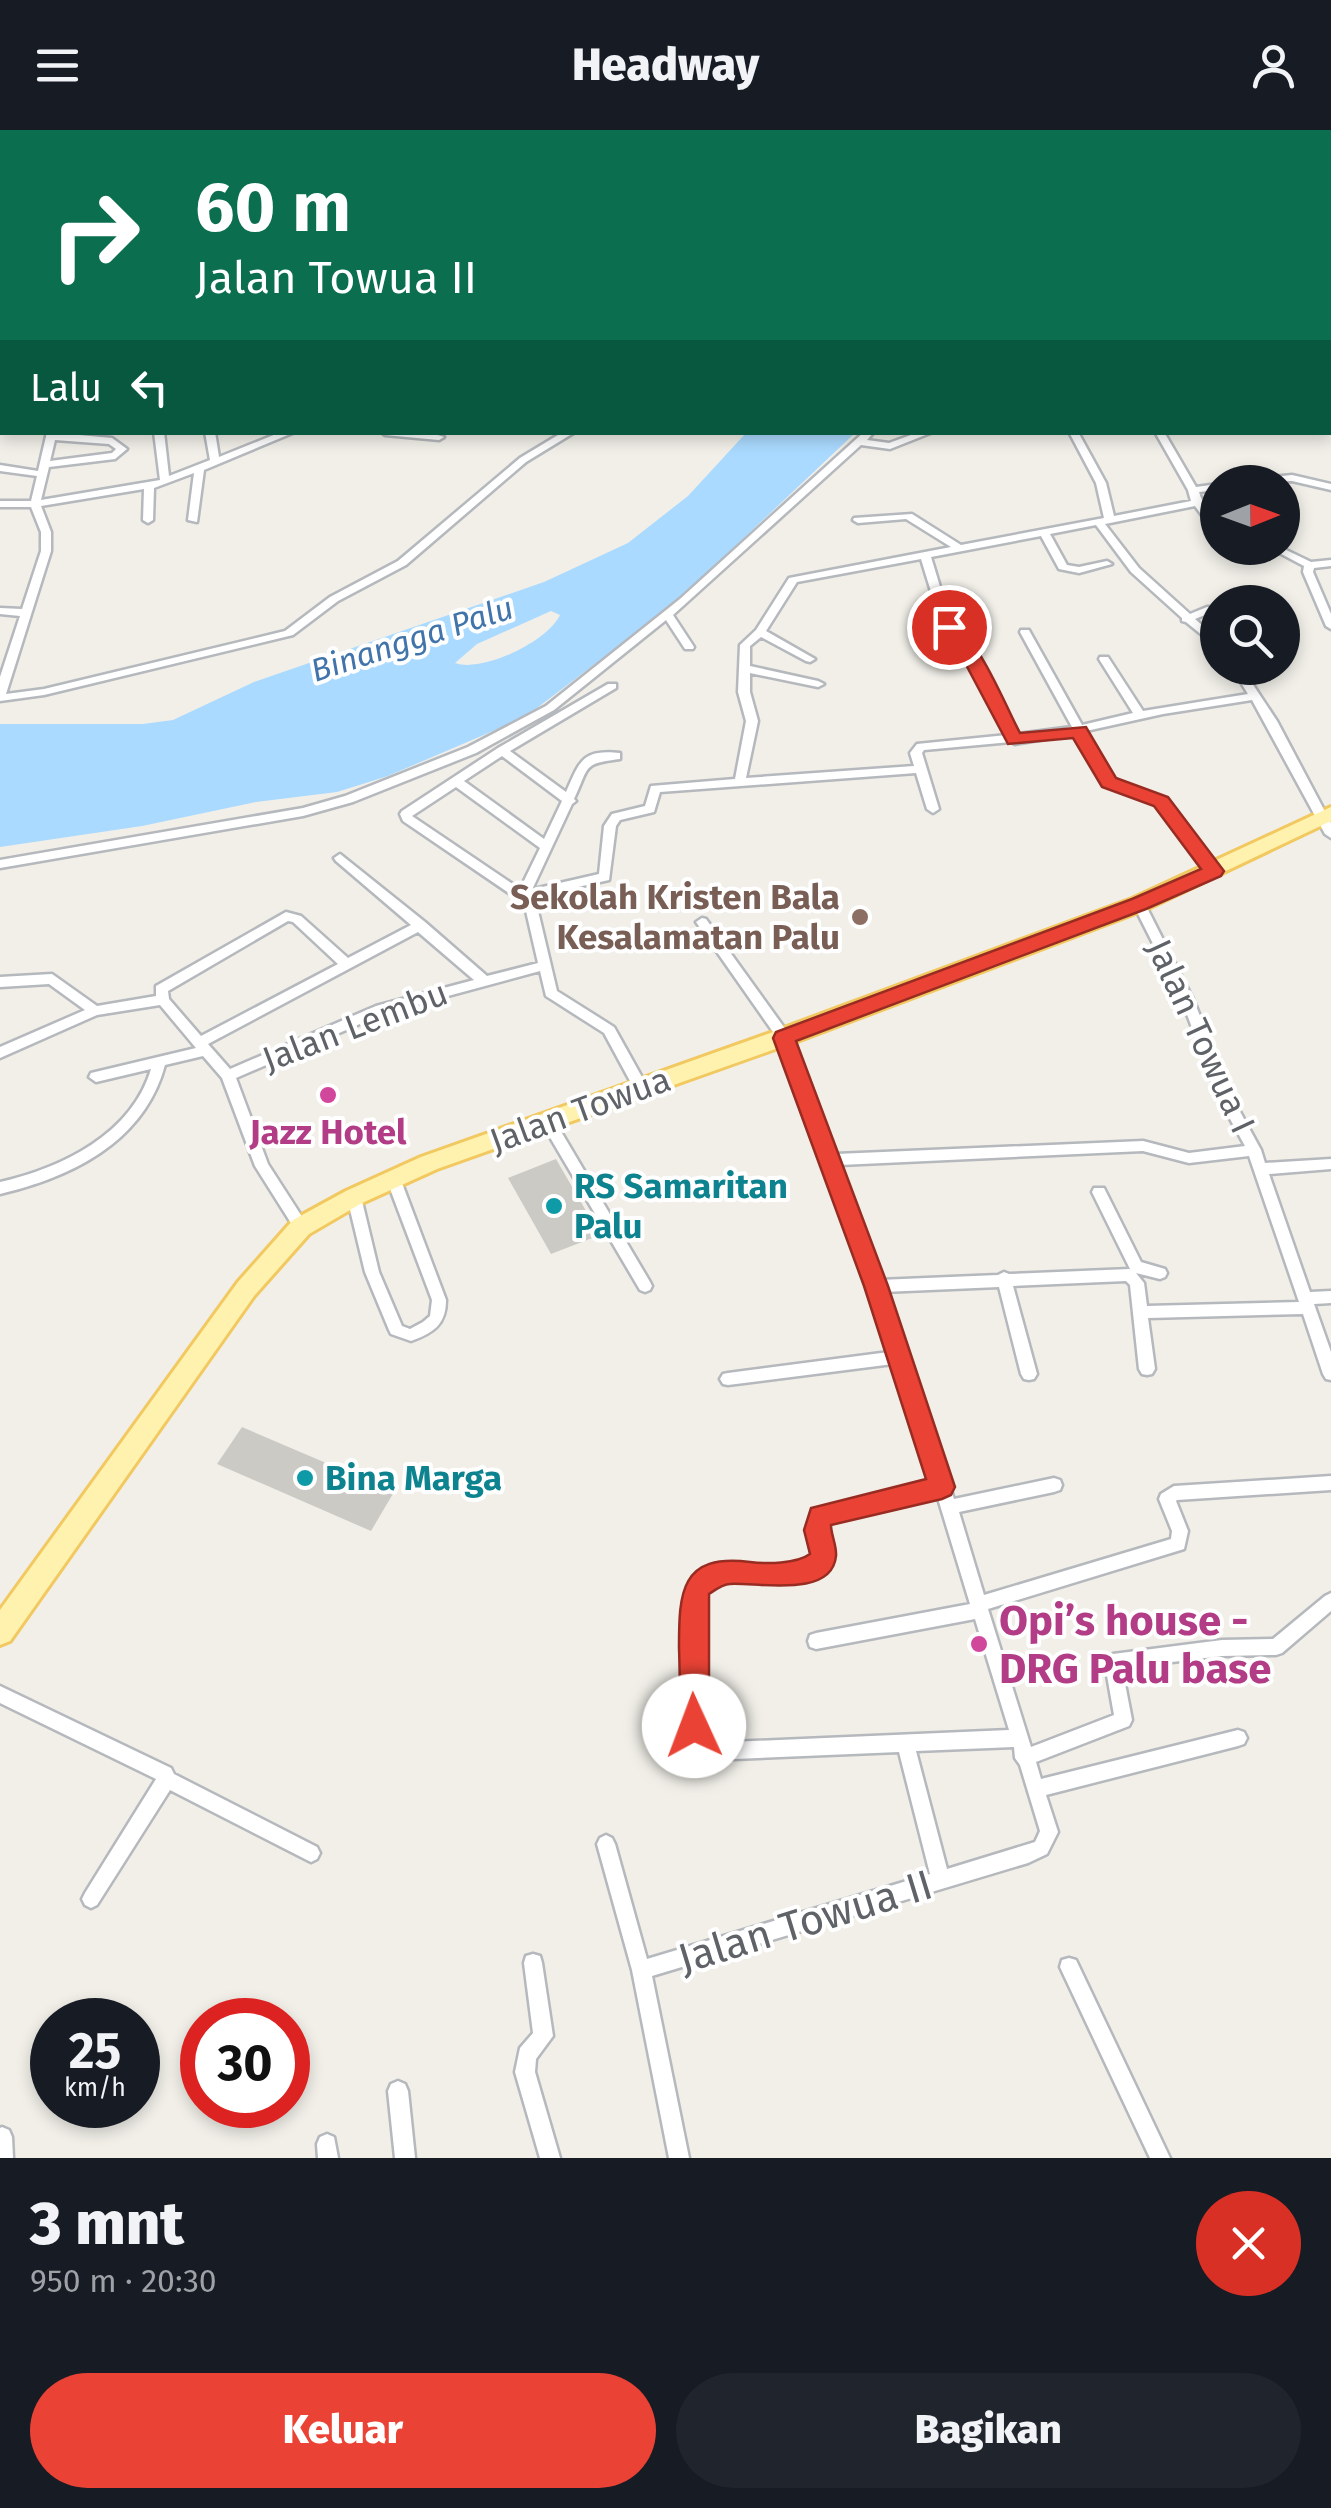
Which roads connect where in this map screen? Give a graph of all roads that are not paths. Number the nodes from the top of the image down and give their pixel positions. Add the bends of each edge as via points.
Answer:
1 (51, 435) edge
2 (159, 435) edge
3 (210, 435) edge
4 (412, 435) edge
5 (566, 435) edge
6 (867, 435) edge
7 (921, 435) edge
8 (1075, 435) edge
9 (1162, 435) edge
10 (259, 437) edge
11 (439, 438) dead end
12 (859, 442) junction
13 (215, 462) junction
14 (0, 468) edge
15 (42, 470) junction
16 (199, 470) junction
17 (1300, 480) edge
18 (166, 482) junction
19 (149, 486) junction
20 (1331, 486) edge
21 (1200, 489) edge
22 (1193, 490) junction
23 (0, 504) edge
24 (35, 504) junction
25 (1197, 504) junction
26 (1200, 508) edge
27 (148, 520) dead end
28 (194, 520) dead end
29 (858, 520) dead end
30 (1105, 522) junction
31 (1044, 533) junction
32 (962, 549) junction
33 (925, 555) junction
34 (1300, 560) edge
35 (1331, 562) edge
36 (1107, 564) dead end
37 (1310, 565) junction
38 (0, 611) edge
39 (22, 612) junction
40 (668, 614) junction
41 (1200, 614) edge
42 (1186, 619) junction
43 (0, 621) edge
44 (1331, 626) edge
45 (1200, 631) edge
46 (760, 632) junction
47 (1026, 632) dead end
48 (689, 647) dead end
49 (810, 659) dead end
50 (1104, 659) dead end
51 (743, 668) junction
52 (818, 684) dead end
53 (1249, 685) edge
54 (612, 686) dead end
55 (0, 696) edge
56 (1256, 696) junction
57 (1140, 715) junction
58 (1079, 731) junction
59 (1014, 740) junction
60 (502, 751) junction
61 (616, 756) dead end
62 (921, 769) junction
63 (740, 780) junction
64 (456, 781) junction
65 (570, 801) junction
66 (933, 808) dead end
67 (1328, 821) edge
68 (546, 846) junction
69 (340, 858) dead end
70 (0, 864) edge
71 (1214, 871) junction
72 (523, 897) junction
73 (1139, 904) junction
74 (532, 912) junction
75 (702, 922) dead end
76 (421, 925) junction
77 (346, 963) junction
78 (543, 966) junction
79 (484, 980) junction
80 (0, 982) edge
81 (163, 1000) junction
82 (96, 1011) junction
83 (784, 1038) junction
84 (203, 1046) junction
85 (0, 1053) edge
86 (160, 1062) junction
87 (228, 1076) junction
88 (96, 1077) dead end
89 (641, 1088) junction
90 (548, 1122) junction
91 (1254, 1150) junction
92 (832, 1160) junction
93 (1331, 1164) edge
94 (1262, 1169) junction
95 (393, 1178) junction
96 (13, 1186) edge
97 (1099, 1192) dead end
98 (354, 1196) junction
99 (301, 1226) junction
100 (1160, 1273) dead end
101 (1138, 1274) junction
102 (1004, 1278) junction
103 (645, 1286) dead end
104 (876, 1286) junction
105 (1331, 1297) edge
106 (1307, 1303) junction
107 (1140, 1312) junction
108 (899, 1357) junction
109 (1147, 1369) dead end
110 (1029, 1374) dead end
111 (1331, 1374) edge
112 (728, 1379) dead end
113 (1331, 1484) edge
114 (1054, 1485) dead end
115 (942, 1487) junction
116 (948, 1507) junction
117 (1331, 1601) edge
118 (979, 1607) junction
119 (0, 1632) edge
120 (816, 1642) dead end
121 (0, 1694) edge
122 (1018, 1738) junction
123 (1238, 1738) dead end
124 (904, 1744) junction
125 (1024, 1758) junction
126 (166, 1779) junction
127 (1035, 1789) junction
128 (606, 1844) dead end
129 (312, 1853) dead end
130 (941, 1880) junction
131 (91, 1899) dead end
132 (533, 1963) dead end
133 (1069, 1967) dead end
134 (640, 1970) junction
135 (398, 2091) dead end
136 (406, 2158) edge
137 (550, 2158) edge
138 (679, 2158) edge
139 (1160, 2158) edge

1 - 15 street
1 - 15 street via 112,441 121,453
2 - 18 street
3 - 13 street
4 - 11 street
5 - 55 street via 523,460 402,563 334,598 288,633
6 - 12 street
7 - 12 street via 890,446
8 - 30 street via 1101,484
9 - 22 street
10 - 13 street
12 - 40 street
13 - 16 street
14 - 15 street
15 - 24 street
16 - 18 street
16 - 28 street
17 - 20 street
18 - 19 street
19 - 24 street
19 - 27 street
21 - 22 street
22 - 25 street
23 - 24 street
24 - 39 street via 47,540
25 - 26 street
25 - 30 street
29 - 32 street via 908,516
30 - 31 street
30 - 42 street via 1121,556
31 - 32 street
31 - 36 street via 1063,567
32 - 33 street
33 - 46 street via 800,576
33 - 59 street via 946,624
34 - 37 street
35 - 37 street
37 - 44 street
38 - 39 street
39 - 43 street
39 - 55 street
40 - 48 street
40 - 70 street via 526,723 349,799
41 - 42 street
42 - 45 street
46 - 49 street
46 - 51 street via 745,645
47 - 58 street
50 - 57 street
51 - 52 street
51 - 63 street via 752,721
53 - 56 street
54 - 60 street
56 - 57 street
56 - 67 street
57 - 58 street
58 - 59 street
58 - 71 street via 1108,782 1161,801
59 - 62 street via 921,747
60 - 64 street
60 - 65 street
61 - 65 street via 587,761
62 - 63 street
62 - 66 street
63 - 74 street via 656,788 650,809 616,817 610,826 606,878 542,891
64 - 68 street
64 - 72 street via 411,808 407,818
65 - 68 street
67 - 71 main road, Jalan Towua
68 - 72 street
69 - 76 street, Jalan Lembu
71 - 73 main road, Jalan Towua
72 - 74 street
73 - 83 main road, Jalan Towua
73 - 91 street, Jalan Towua I
74 - 78 street
75 - 83 street, Jalan Towua II
76 - 77 street, Jalan Lembu
76 - 79 street, Jalan Lembu
77 - 81 street, Jalan Lembu via 297,918 286,916 167,983
77 - 84 street, Jalan Lembu
78 - 79 street, Jalan Lembu
78 - 89 street via 551,994 609,1030
79 - 87 street, Jalan Lembu via 382,1009
80 - 82 street via 52,979
81 - 82 street
81 - 84 street, Jalan Lembu
82 - 85 street
83 - 89 main road, Jalan Towua
83 - 92 street, Jalan Towua II
84 - 86 street
84 - 87 street, Jalan Lembu
86 - 88 street
86 - 96 street via 152,1091 129,1123 70,1163
87 - 99 street, Jalan Lembu via 262,1166
89 - 90 main road, Jalan Towua
90 - 95 main road, Jalan Towua
90 - 103 street
91 - 92 street via 1189,1158 1143,1146
91 - 94 street, Jalan Towua I
92 - 104 street, Jalan Towua II
93 - 94 street, Jalan Towua I
94 - 106 street, Jalan Towua I
95 - 98 main road, Jalan Towua
95 - 98 street via 439,1300 439,1316 430,1327 411,1335 396,1330 372,1272
97 - 101 street
98 - 99 main road, Jalan Towua
99 - 119 main road, Jalan Towua via 246,1289
100 - 101 street
101 - 102 street
101 - 107 street
102 - 104 street
102 - 110 street
104 - 108 street, Jalan Towua II
105 - 106 street
106 - 107 street
106 - 111 street, Jalan Towua I
107 - 109 street
108 - 112 street
108 - 115 street, Jalan Towua II
113 - 118 street via 1174,1493 1167,1498 1178,1544
114 - 116 street
115 - 116 street, Jalan Towua II
115 - 124 street via 825,1513 817,1522 821,1562 809,1570 764,1576 724,1571 699,1585 692,1600 694,1737 703,1750
116 - 118 street, Jalan Towua II
117 - 125 street via 1276,1647 1119,1660 1113,1664 1124,1720
118 - 120 street
118 - 122 street, Jalan Towua II
121 - 126 street
122 - 124 street
122 - 125 street, Jalan Towua II
123 - 127 street
124 - 130 street
125 - 127 street, Jalan Towua II
126 - 129 street
126 - 131 street
127 - 130 street, Jalan Towua II via 1049,1832 1041,1848
128 - 134 street
130 - 134 street, Jalan Towua II
132 - 137 street via 544,2036 527,2055 524,2072
133 - 139 street
134 - 138 street, Jalan Towua II
135 - 136 street

